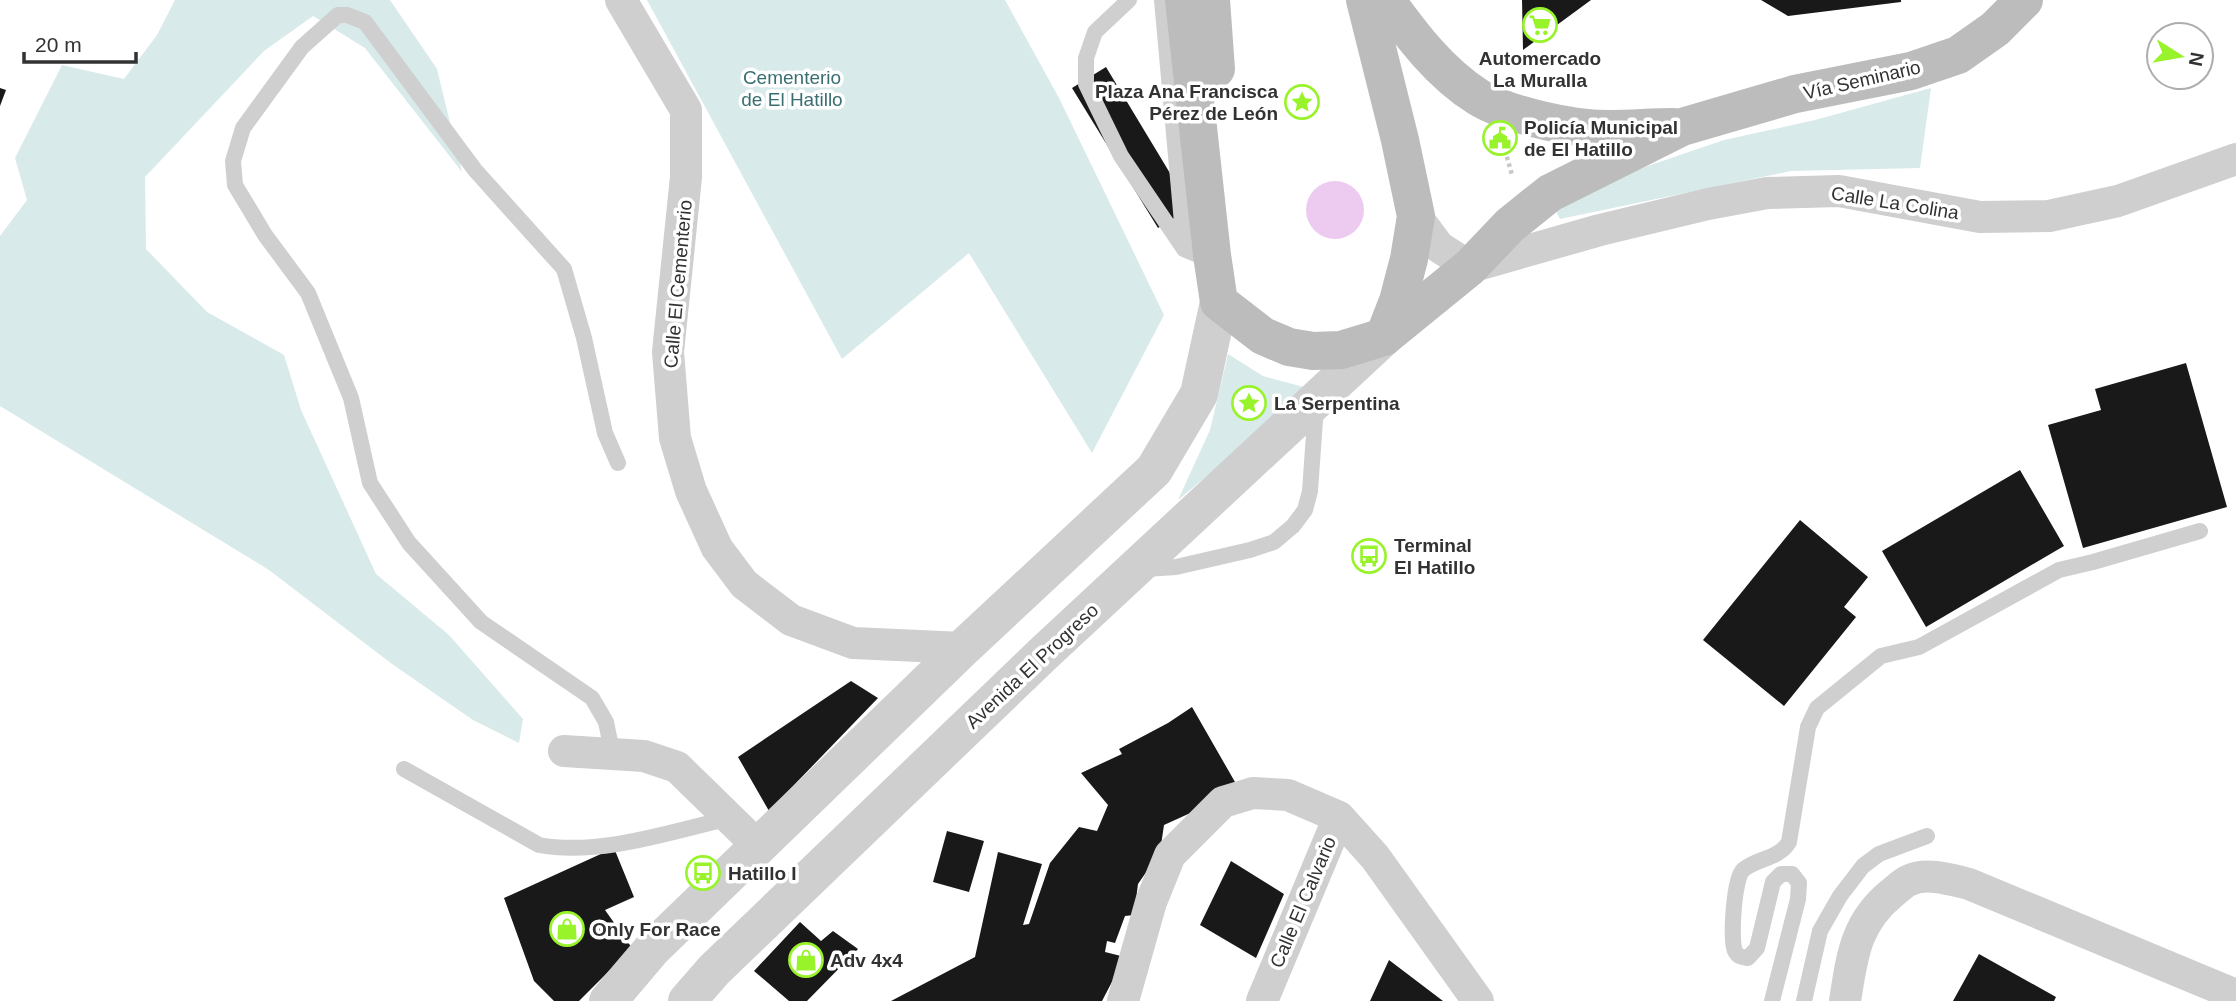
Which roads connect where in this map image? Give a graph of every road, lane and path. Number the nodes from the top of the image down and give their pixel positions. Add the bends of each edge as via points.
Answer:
1 (621, 0) edge
2 (1129, 0) edge
3 (1162, 0) edge
4 (1184, 0) edge
5 (1211, 0) edge
6 (2024, 0) edge
7 (1386, 3) edge
8 (1589, 148) junction
9 (2236, 159) edge
10 (1416, 216) junction
11 (1198, 252) junction
12 (1470, 267) junction
13 (1219, 302) junction
14 (1384, 337) junction
15 (1316, 401) junction
16 (618, 463) dead end
17 (2200, 531) dead end
18 (1136, 569) junction
19 (963, 648) junction
20 (564, 751) dead end
21 (613, 756) junction
22 (404, 769) dead end
23 (1339, 817) junction
24 (730, 818) junction
25 (1927, 836) dead end
26 (1901, 844) junction
27 (759, 847) junction
28 (1910, 880) junction
29 (2236, 995) edge
30 (608, 1001) edge
31 (687, 1001) edge
32 (1123, 1001) edge
33 (1262, 1001) edge
34 (1478, 1001) edge
35 (1772, 1001) edge
36 (1804, 1001) edge
37 (1845, 1001) edge

1 - 19 street, Calle El Cementerio via 686,110 686,177 668,352 675,438 691,491 717,548 744,584 791,620 853,643
2 - 11 lane via 1095,32 1086,58 1086,84 1121,156
3 - 11 lane
4 - 11 main road
5 - 13 main road via 1224,180
6 - 8 main road, Vía Seminario via 1995,29 1958,55 1911,71 1795,94
7 - 8 main road, Vía Seminario via 1433,60 1481,99 1545,120
7 - 10 main road via 1400,140
8 - 12 main road via 1550,193 1510,225
9 - 12 street, Calle La Colina via 2118,201 2049,216 1980,217 1839,191 1767,193 1600,230
10 - 12 street via 1439,247
10 - 14 main road via 1398,301
11 - 13 main road
12 - 14 main road
13 - 14 main road via 1263,336 1289,347 1341,350
13 - 19 street via 1199,394 1154,470
14 - 15 street, Avenida El Progreso
15 - 18 street, Avenida El Progreso
15 - 18 lane via 1310,491 1305,510 1293,526 1274,542 1250,550 1176,568
16 - 21 lane via 605,433 564,269 475,170 365,22 338,15 302,47 243,128 233,161 235,185 308,293 351,398 370,484 410,543 481,622 592,698 606,722
17 - 35 lane via 2059,570 1919,647 1881,656 1816,708 1808,727 1789,842 1738,876 1733,946 1738,956 1748,958 1757,948 1773,882 1781,874 1792,874 1799,883
18 - 31 street, Avenida El Progreso
19 - 27 street
20 - 21 street
21 - 24 street via 644,756 677,766
22 - 24 lane via 539,845 563,849 628,841
23 - 32 street, Calle El Calvario via 1288,795 1252,793 1223,802 1170,855 1151,902
23 - 33 street, Calle El Calvario
23 - 34 street via 1375,857
24 - 27 street
25 - 26 lane
26 - 28 lane
26 - 36 lane via 1864,866 1840,896 1820,931
27 - 30 street via 653,948
28 - 29 street via 1939,876 1969,884
28 - 37 street via 1869,916 1854,947

